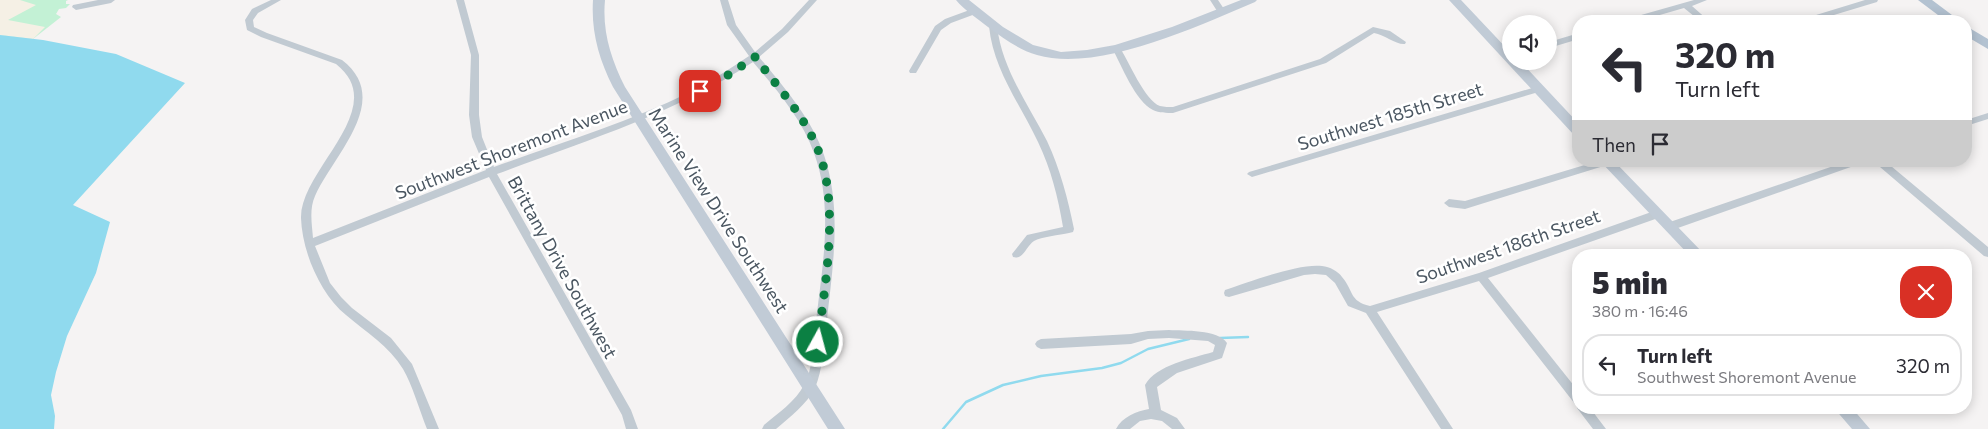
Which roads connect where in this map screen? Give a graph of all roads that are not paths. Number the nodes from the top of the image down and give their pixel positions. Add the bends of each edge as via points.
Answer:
1 (111, 0) edge
2 (277, 0) edge
3 (460, 0) edge
4 (599, 0) edge
5 (724, 0) edge
6 (813, 0) edge
7 (962, 0) edge
8 (1214, 0) edge
9 (1251, 0) edge
10 (1455, 0) edge
11 (1703, 0) edge
12 (1874, 0) edge
13 (1924, 0) edge
14 (1686, 5) junction
15 (76, 8) dead end
16 (975, 11) junction
17 (1222, 12) junction
18 (1651, 15) edge
19 (1698, 15) edge
20 (1825, 15) edge
21 (1945, 15) edge
22 (993, 26) junction
23 (1972, 35) edge
24 (1572, 38) edge
25 (1402, 42) dead end
26 (1557, 43) edge
27 (1988, 45) edge
28 (1116, 48) junction
29 (1502, 49) edge
30 (755, 57) junction
31 (1522, 70) edge
32 (913, 71) dead end
33 (1539, 89) junction
34 (1988, 116) edge
35 (638, 118) junction
36 (1972, 121) edge
37 (1572, 124) edge
38 (1590, 167) edge
39 (1611, 167) edge
40 (1842, 167) edge
41 (1885, 167) edge
42 (491, 172) junction
43 (1252, 174) dead end
44 (1449, 203) dead end
45 (1657, 214) junction
46 (1671, 226) junction
47 (309, 244) junction
48 (1692, 249) edge
49 (1988, 253) edge
50 (1018, 254) dead end
51 (1481, 276) junction
52 (1229, 293) dead end
53 (1370, 310) junction
54 (1041, 344) dead end
55 (810, 387) junction
56 (1572, 392) edge
57 (1156, 413) junction
58 (1589, 414) edge
59 (1848, 414) edge
60 (433, 429) edge
61 (632, 429) edge
62 (768, 429) edge
63 (837, 429) edge
64 (1122, 429) edge
65 (1179, 429) edge
66 (1447, 429) edge
67 (1600, 429) edge
68 (1862, 429) edge

1 - 15 street
2 - 47 street via 255,11 248,24 255,32 339,62 348,69 359,90 351,127 309,197 306,217
3 - 42 street, Brittany Drive Southwest via 475,55 477,137
4 - 35 street, Marine View Drive Southwest via 599,26 609,68
5 - 30 street via 730,24
6 - 30 street, Southwest Shoremont Avenue via 780,36
7 - 16 street
8 - 17 street
9 - 17 street
10 - 29 street
11 - 14 street
12 - 20 street
13 - 21 main road
14 - 18 street
14 - 19 street
16 - 22 street
16 - 32 street via 938,28
17 - 28 street
22 - 28 street via 1041,52 1057,56
22 - 50 street via 993,36 1012,84 1058,180 1069,229 1031,238
23 - 27 main road
24 - 26 street
25 - 28 street via 1387,33 1373,30 1323,61 1174,110 1158,109 1147,100
30 - 35 street, Southwest Shoremont Avenue via 716,83
30 - 55 street via 800,117 822,160 827,192 829,252
31 - 33 street
33 - 37 street
33 - 43 street, Southwest 185th Street
34 - 36 street
35 - 42 street, Southwest Shoremont Avenue
35 - 55 street, Marine View Drive Southwest
38 - 44 street via 1465,205
39 - 45 street
40 - 46 street
41 - 49 street
42 - 47 street, Southwest Shoremont Avenue
42 - 61 street, Brittany Drive Southwest
45 - 46 street
45 - 51 street, Southwest 186th Street
46 - 48 street
47 - 60 street via 326,285 337,300 387,340 408,367
51 - 53 street, Southwest 186th Street
51 - 56 street
52 - 53 street via 1307,271 1322,270 1339,281 1353,305
53 - 66 street
54 - 57 street via 1131,340 1169,334 1209,337 1221,343 1218,355 1158,376 1151,385
55 - 62 street
55 - 63 street, Marine View Drive Southwest
57 - 64 street via 1143,416
57 - 65 street via 1172,420
58 - 67 street
59 - 68 street

